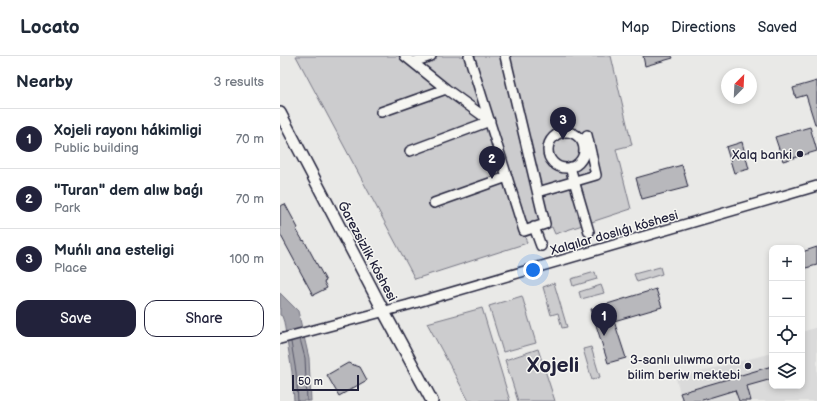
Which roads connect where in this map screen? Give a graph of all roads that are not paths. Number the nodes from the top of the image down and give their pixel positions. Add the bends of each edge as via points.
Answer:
1 (405, 56) edge
2 (431, 56) edge
3 (469, 56) edge
4 (505, 56) edge
5 (413, 62) junction
6 (446, 89) junction
7 (381, 112) dead end
8 (280, 113) edge
9 (490, 121) junction
10 (587, 142) junction
11 (410, 151) dead end
12 (570, 167) junction
13 (507, 177) junction
14 (817, 186) edge
15 (538, 192) junction
16 (434, 203) dead end
17 (534, 227) junction
18 (589, 232) dead end
19 (541, 246) dead end
20 (384, 312) junction
21 (280, 339) edge
22 (432, 401) edge

1 - 5 street
2 - 5 street
3 - 9 street
4 - 15 street
5 - 6 street
6 - 7 street
6 - 9 street
8 - 20 main road, Ǵarezsizlik kóshesi
9 - 11 street
9 - 13 street
10 - 12 street via 580,162
10 - 12 street via 571,133 559,134 550,142 551,159 559,166
10 - 15 street via 596,175
12 - 18 street
13 - 16 street
13 - 17 street via 524,231
14 - 20 street, Xalqılar doslıǵı kóshesi
15 - 17 street via 545,224
17 - 19 street
20 - 21 street, Xalqılar doslıǵı kóshesi
20 - 22 main road, Ǵarezsizlik kóshesi

